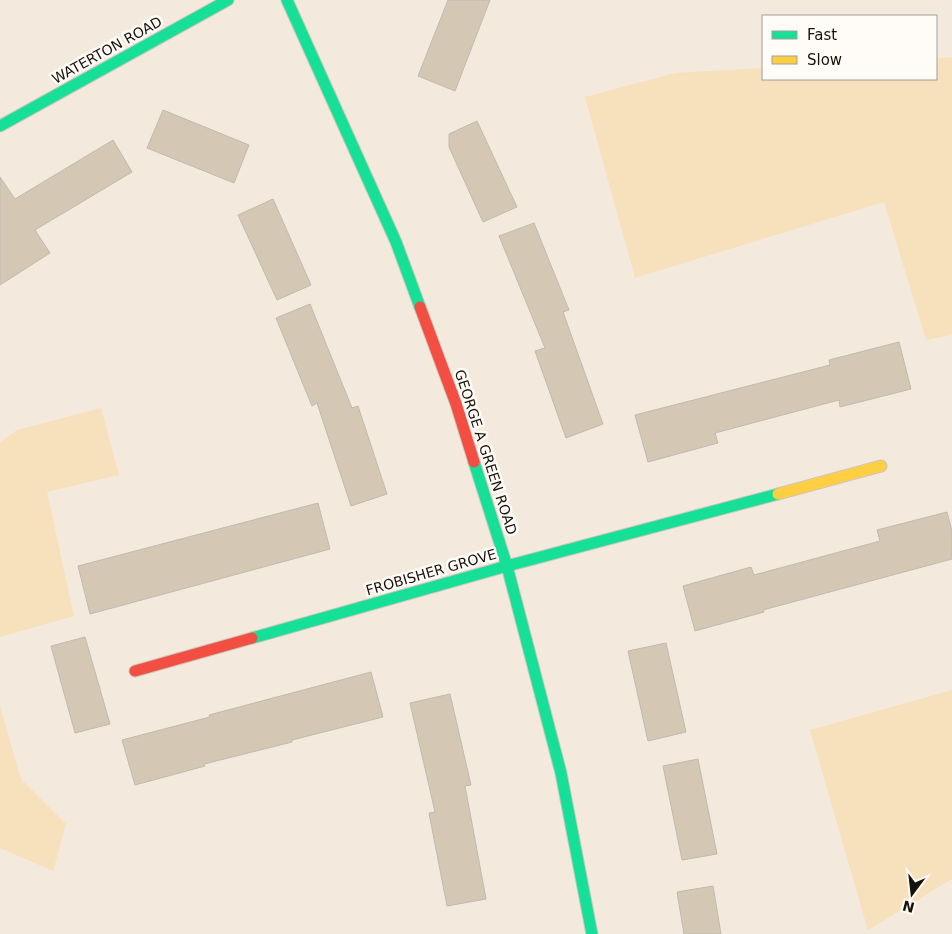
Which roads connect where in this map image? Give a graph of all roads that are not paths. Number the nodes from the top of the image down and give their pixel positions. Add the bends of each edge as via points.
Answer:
1 (228, 0) edge
2 (287, 0) edge
3 (0, 126) edge
4 (881, 466) dead end
5 (507, 566) junction
6 (135, 671) dead end
7 (592, 934) edge

1 - 3 street, WATERTON ROAD
2 - 5 street, GEORGE A GREEN ROAD via 396,242 456,404
4 - 5 street, FROBISHER GROVE
5 - 6 street, FROBISHER GROVE
5 - 7 street, GEORGE A GREEN ROAD via 561,772

